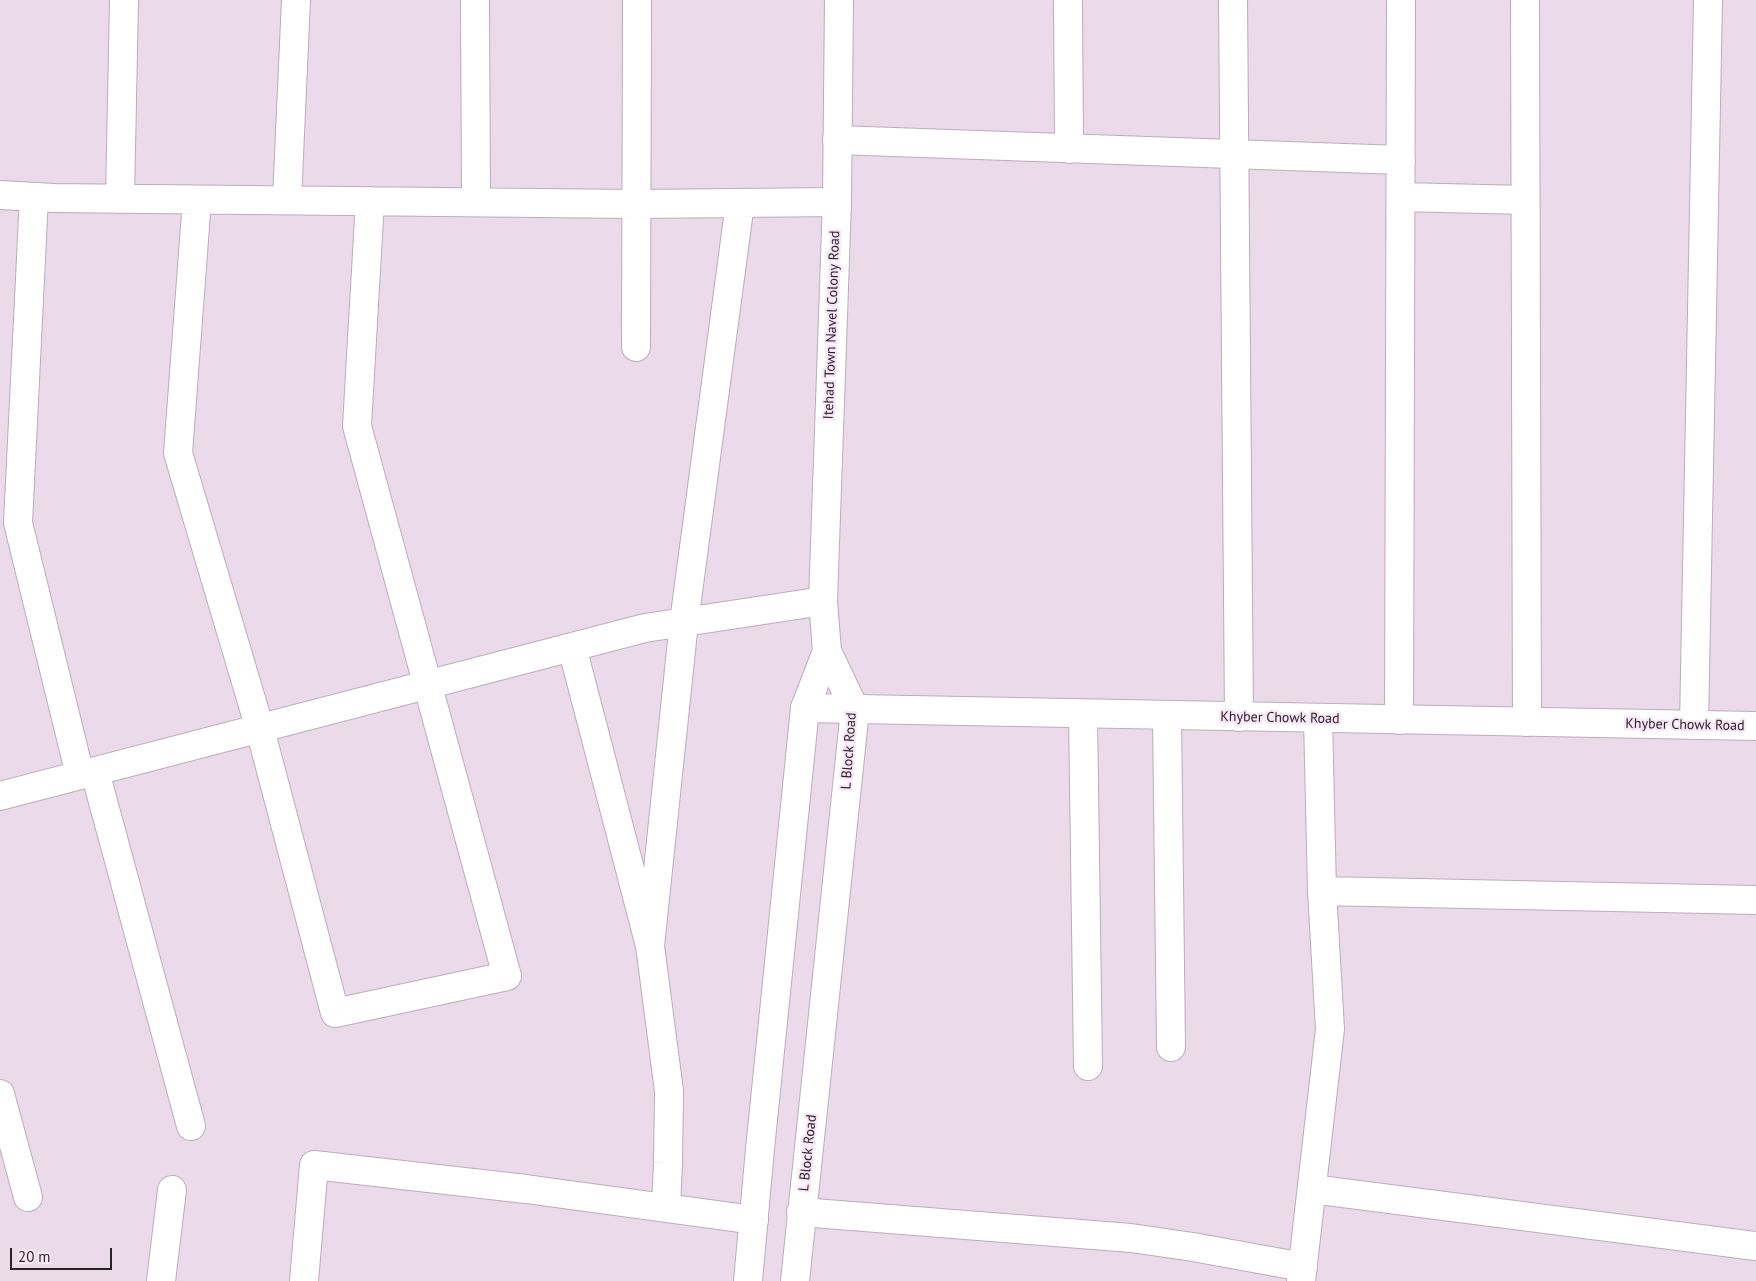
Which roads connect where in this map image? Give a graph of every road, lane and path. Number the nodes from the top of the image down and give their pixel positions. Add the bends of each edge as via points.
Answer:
1 (124, 0) edge
2 (296, 0) edge
3 (475, 0) edge
4 (637, 0) edge
5 (839, 0) edge
6 (1068, 0) edge
7 (1233, 0) edge
8 (1401, 0) edge
9 (1525, 0) edge
10 (1708, 0) edge
11 (837, 140) junction
12 (1069, 148) junction
13 (1234, 154) junction
14 (1400, 160) junction
15 (0, 195) edge
16 (34, 197) junction
17 (1401, 197) junction
18 (120, 199) junction
19 (197, 200) junction
20 (288, 200) junction
21 (1526, 200) junction
22 (370, 201) junction
23 (476, 202) junction
24 (837, 202) junction
25 (740, 203) junction
26 (636, 204) junction
27 (636, 347) dead end
28 (823, 601) junction
29 (684, 622) junction
30 (572, 647) junction
31 (827, 650) junction
32 (428, 684) junction
33 (805, 708) junction
34 (855, 710) junction
35 (1083, 714) junction
36 (1167, 716) junction
37 (1239, 717) junction
38 (1318, 718) junction
39 (1399, 720) junction
40 (1527, 722) junction
41 (1694, 725) junction
42 (1756, 726) edge
43 (260, 729) junction
44 (88, 773) junction
45 (0, 796) edge
46 (1322, 890) junction
47 (1756, 900) edge
48 (650, 946) junction
49 (1171, 1047) dead end
50 (1088, 1066) dead end
51 (0, 1094) edge
52 (191, 1126) dead end
53 (172, 1190) dead end
54 (1312, 1190) junction
55 (28, 1197) dead end
56 (666, 1208) junction
57 (801, 1212) junction
58 (754, 1220) junction
59 (1756, 1246) edge
60 (1302, 1274) edge
61 (161, 1281) edge
62 (304, 1281) edge
63 (748, 1281) edge
64 (795, 1281) edge

1 - 18 street
2 - 20 street
3 - 23 street
4 - 26 street
5 - 11 street, Itehad Town Navel Colony Road
6 - 12 street
7 - 13 street
8 - 14 street
9 - 21 street
10 - 41 street
11 - 12 street
11 - 24 street, Itehad Town Navel Colony Road
12 - 13 street
13 - 14 street
13 - 37 street
14 - 17 street
15 - 16 street
16 - 18 street
16 - 44 street via 18,524
17 - 21 street
17 - 39 street
18 - 19 street
19 - 20 street
19 - 43 street via 178,453
20 - 22 street
21 - 40 street
22 - 23 street
22 - 32 street via 357,426
23 - 26 street
24 - 25 street
24 - 28 street, Itehad Town Navel Colony Road
25 - 26 street
25 - 29 street
26 - 27 street
28 - 29 street
28 - 31 street, Itehad Town Navel Colony Road
29 - 30 street via 645,628
29 - 48 street
30 - 32 street
30 - 48 street
31 - 33 street
31 - 34 street, L Block Road
32 - 43 street
32 - 43 street via 507,976 334,1013
33 - 34 street, Khyber Chowk Road
33 - 58 street
34 - 35 street, Khyber Chowk Road
34 - 57 street, L Block Road
35 - 36 street, Khyber Chowk Road
35 - 50 street
36 - 37 street, Khyber Chowk Road
36 - 49 street
37 - 38 street, Khyber Chowk Road
38 - 39 street, Khyber Chowk Road
38 - 46 street
39 - 40 street, Khyber Chowk Road
40 - 41 street, Khyber Chowk Road
41 - 42 street, Khyber Chowk Road
43 - 44 street
44 - 45 street
44 - 52 street
46 - 47 street
46 - 54 street via 1330,1029
48 - 56 street via 669,1091
51 - 55 street
53 - 61 street
54 - 59 street
54 - 60 street
56 - 58 street
56 - 62 street via 526,1188 314,1165
57 - 60 street via 1131,1238 1192,1247
57 - 64 street, L Block Road
58 - 63 street

